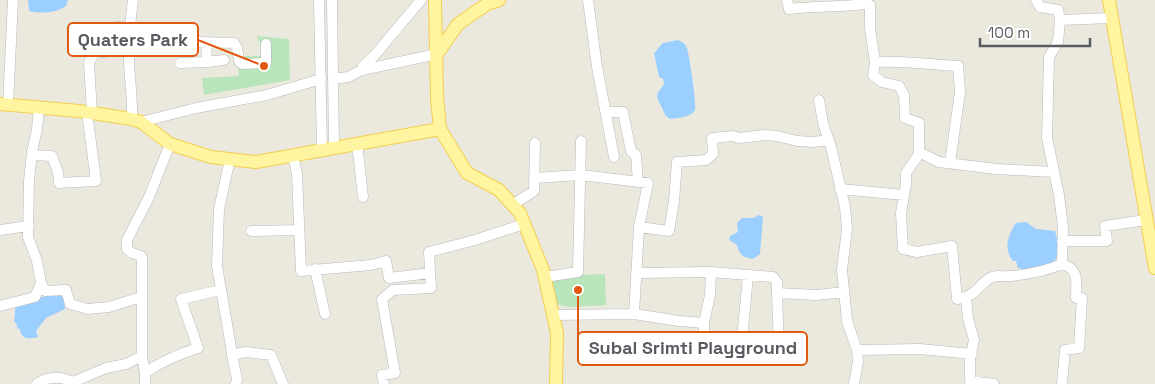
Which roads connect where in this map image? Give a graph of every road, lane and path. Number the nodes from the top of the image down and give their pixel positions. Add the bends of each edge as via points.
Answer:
1 (13, 0) edge
2 (133, 0) edge
3 (319, 0) edge
4 (332, 0) edge
5 (421, 0) edge
6 (435, 0) edge
7 (499, 0) edge
8 (588, 0) edge
9 (787, 0) edge
10 (1036, 0) edge
11 (1108, 0) edge
12 (841, 3) edge
13 (1112, 18) junction
14 (1060, 20) junction
15 (130, 26) junction
16 (73, 31) dead end
17 (129, 40) junction
18 (206, 43) junction
19 (266, 44) dead end
20 (113, 51) dead end
21 (437, 54) junction
22 (224, 60) dead end
23 (207, 62) junction
24 (875, 62) junction
25 (180, 63) dead end
26 (362, 70) junction
27 (321, 79) junction
28 (333, 79) junction
29 (819, 100) dead end
30 (4, 105) edge
31 (40, 108) junction
32 (607, 112) junction
33 (89, 113) junction
34 (136, 121) junction
35 (440, 129) junction
36 (829, 140) junction
37 (581, 141) dead end
38 (357, 143) junction
39 (535, 143) dead end
40 (170, 144) junction
41 (328, 149) junction
42 (919, 152) junction
43 (32, 155) junction
44 (292, 155) junction
45 (614, 157) dead end
46 (230, 159) junction
47 (950, 163) junction
48 (1054, 172) junction
49 (581, 175) junction
50 (534, 178) junction
51 (638, 182) junction
52 (840, 189) junction
53 (904, 196) junction
54 (363, 197) dead end
55 (512, 205) junction
56 (1146, 220) junction
57 (524, 224) junction
58 (29, 226) junction
59 (639, 227) junction
60 (0, 230) edge
61 (251, 230) dead end
62 (300, 230) junction
63 (1062, 241) junction
64 (1062, 264) junction
65 (1155, 268) edge
66 (315, 269) junction
67 (710, 272) junction
68 (430, 273) junction
69 (636, 273) junction
70 (748, 276) junction
71 (545, 277) junction
72 (41, 283) junction
73 (221, 290) junction
74 (844, 292) junction
75 (777, 293) junction
76 (141, 297) junction
77 (966, 298) junction
78 (0, 306) edge
79 (325, 314) dead end
80 (634, 314) junction
81 (553, 315) junction
82 (704, 322) junction
83 (741, 349) junction
84 (858, 350) junction
85 (972, 354) junction
86 (232, 355) junction
87 (142, 356) junction
88 (145, 379) edge
89 (37, 384) edge
90 (236, 384) edge
91 (283, 384) edge
92 (384, 384) edge
93 (556, 384) edge
94 (854, 384) edge
95 (994, 384) edge
96 (1063, 384) edge
97 (1072, 384) edge

1 - 30 street
2 - 15 street
3 - 27 street
4 - 28 street
5 - 26 street
6 - 21 main road
7 - 21 main road via 487,4 458,24
8 - 32 street
9 - 12 street via 789,9
10 - 14 street via 1040,7 1058,10
11 - 13 main road
12 - 24 street via 870,6
13 - 14 street
13 - 56 main road
14 - 48 street via 1058,42 1049,57 1047,144
15 - 16 street
15 - 17 street
17 - 18 street
17 - 34 street
18 - 19 street via 234,43 240,63 264,64 267,61
18 - 23 street
20 - 33 street via 96,53 89,62
21 - 26 street
21 - 35 main road
22 - 23 street
23 - 25 street
24 - 42 street via 873,75 882,82 899,86 904,96 906,118 919,123
24 - 47 street via 958,66 960,92
26 - 28 street via 348,77
27 - 34 street via 267,95
27 - 41 street
28 - 41 street
29 - 36 street
30 - 31 main road
31 - 33 main road
31 - 43 street
32 - 45 street
32 - 51 street via 624,112 632,151 636,155
33 - 34 main road
33 - 43 street via 96,181 59,183 52,156
34 - 40 main road
35 - 38 main road
35 - 55 main road via 467,173 499,190
36 - 52 street
36 - 59 street via 797,141 765,134 712,138 713,154 706,160 677,162 669,231
37 - 49 street
38 - 41 main road
38 - 54 street
39 - 50 street
40 - 46 main road via 211,157
40 - 76 street via 150,197 127,240 127,250 141,256
41 - 44 main road
42 - 47 street via 939,162
42 - 53 street via 906,173
43 - 58 street
44 - 46 main road via 256,162
44 - 62 street via 297,174
46 - 73 street via 219,209 217,266
47 - 48 street
48 - 63 street via 1064,227
49 - 50 street
49 - 51 street
49 - 71 street via 578,272
50 - 55 street via 534,190
51 - 59 street via 648,183
52 - 53 street
52 - 74 street via 847,229 842,270
53 - 77 street via 901,213 903,249 917,252 952,246 956,299
55 - 57 main road
56 - 63 street via 1105,226 1106,241
56 - 65 main road
57 - 68 street via 428,252
57 - 71 main road
58 - 60 street
58 - 72 street via 28,237
59 - 69 street
61 - 62 street
62 - 66 street via 301,271
63 - 64 street
64 - 77 street via 1048,270 994,276
64 - 96 street via 1070,266 1074,272 1076,298 1082,298 1079,348 1065,350
66 - 68 street via 386,262 389,278
66 - 79 street
67 - 69 street
67 - 70 street
67 - 82 street via 710,296
68 - 92 street via 431,288 393,290 382,299 395,373 382,375
69 - 80 street
70 - 75 street via 773,277 777,282
70 - 83 street
71 - 81 main road
72 - 76 street via 45,291 66,290 70,304 88,309 109,307
72 - 78 street via 35,297
73 - 86 street
73 - 88 street via 182,299 198,348 156,366
74 - 75 street via 817,295
74 - 84 street via 847,321
75 - 83 street via 778,353
76 - 87 street
77 - 85 street via 974,340
80 - 81 street
80 - 82 street
81 - 93 main road via 557,333
82 - 83 street via 704,341 713,348
84 - 85 street via 920,349
84 - 94 street
85 - 95 street via 970,382
86 - 90 street
86 - 91 street via 246,352 271,355
87 - 88 street
87 - 89 street via 73,382 62,377 49,378
96 - 97 street

